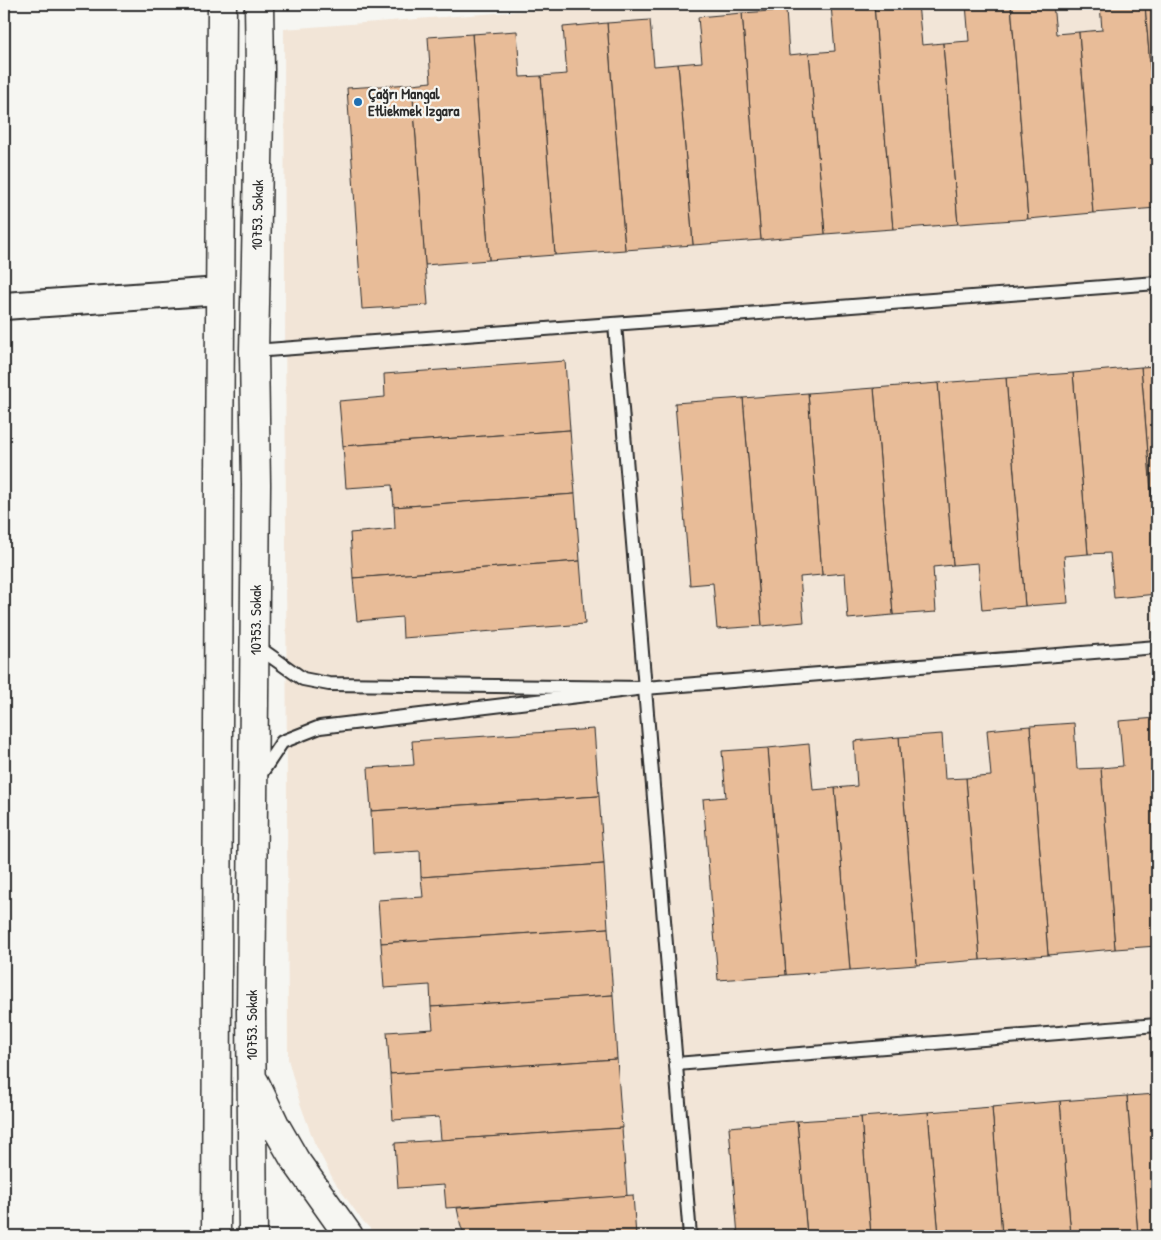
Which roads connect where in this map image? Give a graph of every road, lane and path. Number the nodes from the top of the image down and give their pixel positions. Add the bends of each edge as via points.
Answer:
1 (222, 4) edge
2 (259, 4) edge
3 (1157, 283) edge
4 (220, 291) junction
5 (4, 306) edge
6 (615, 324) junction
7 (254, 351) junction
8 (254, 644) junction
9 (1157, 647) edge
10 (645, 688) junction
11 (253, 786) junction
12 (1157, 1025) edge
13 (676, 1064) junction
14 (252, 1076) junction
15 (216, 1236) edge
16 (253, 1236) edge
17 (349, 1236) edge
18 (690, 1236) edge

1 - 4 street
2 - 7 street, 10753. Sokak
3 - 6 lane
4 - 5 street
4 - 15 street
6 - 7 lane
6 - 10 lane
7 - 8 street, 10753. Sokak
8 - 10 lane via 303,679 329,684
8 - 11 street, 10753. Sokak
9 - 10 lane
10 - 11 lane via 320,727 282,742
10 - 13 lane
11 - 14 street, 10753. Sokak
12 - 13 lane
13 - 18 lane
14 - 16 street, 10753. Sokak
14 - 17 street via 295,1160

